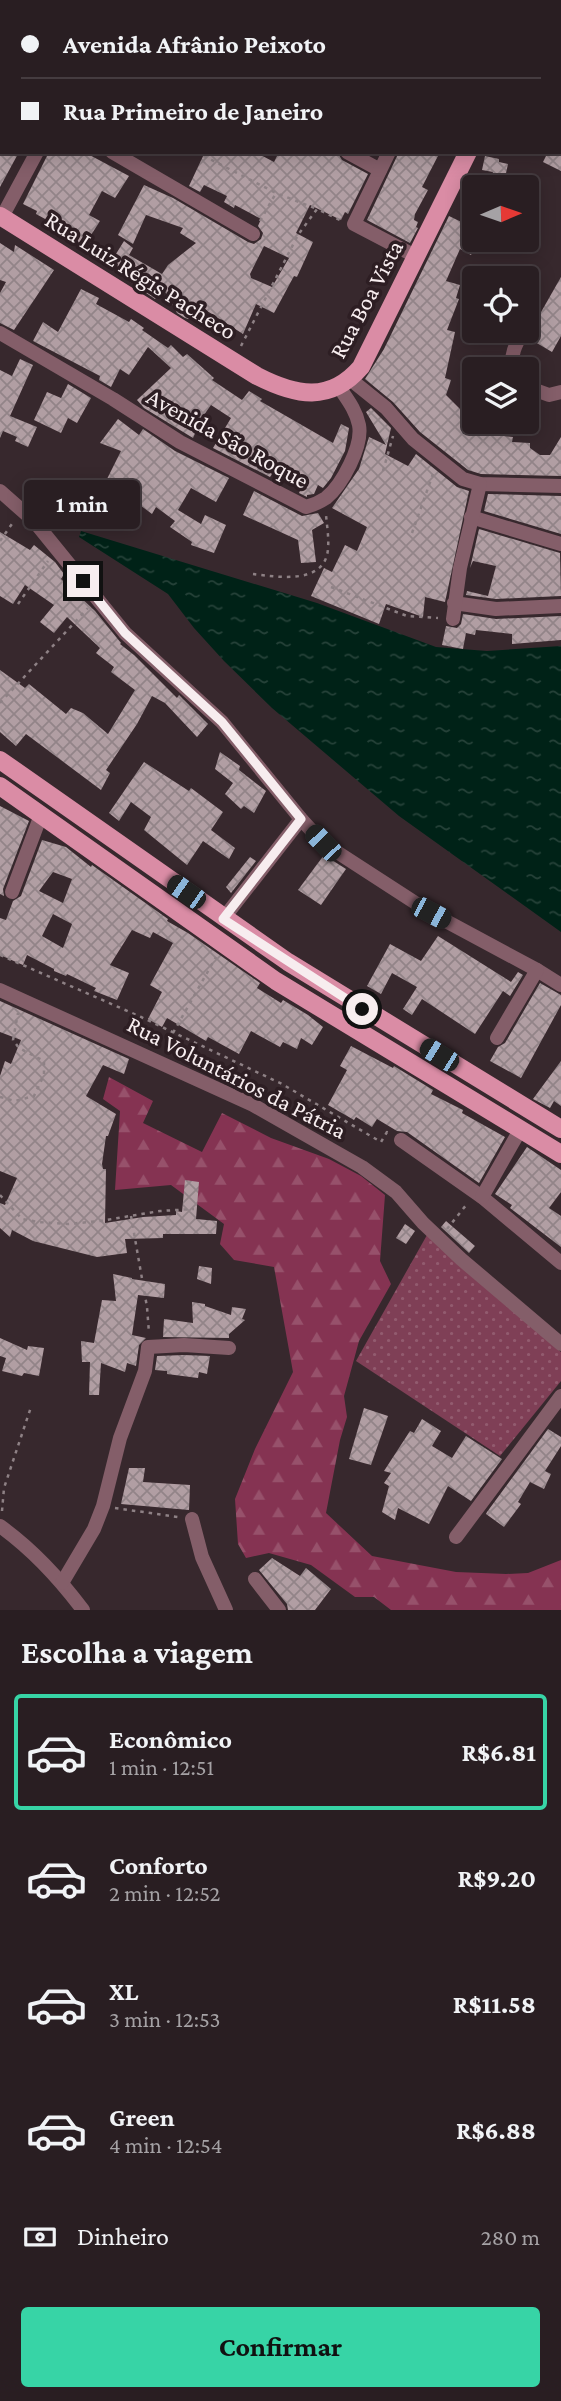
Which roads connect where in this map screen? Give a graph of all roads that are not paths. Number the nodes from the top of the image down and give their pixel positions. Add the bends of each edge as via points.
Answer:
1 (36, 154) edge
2 (115, 154) edge
3 (351, 154) edge
4 (388, 154) edge
5 (467, 154) edge
6 (380, 170) junction
7 (1, 217) edge
8 (253, 234) road end
9 (416, 257) junction
10 (0, 333) edge
11 (257, 376) joint
12 (345, 383) junction
13 (539, 391) edge
14 (561, 392) edge
15 (480, 484) junction
16 (561, 486) edge
17 (0, 491) edge
18 (471, 517) junction
19 (561, 544) edge
20 (454, 603) junction
21 (561, 606) edge
22 (453, 619) road end
23 (0, 760) edge
24 (0, 786) edge
25 (41, 816) junction
26 (301, 819) junction
27 (12, 892) dead end
28 (223, 919) junction
29 (537, 970) junction
30 (561, 985) edge
31 (0, 990) edge
32 (497, 1038) dead end
33 (561, 1129) edge
34 (520, 1130) junction
35 (401, 1140) road end
36 (561, 1154) edge
37 (482, 1197) junction
38 (561, 1263) edge
39 (561, 1344) edge
40 (229, 1348) dead end
41 (561, 1396) edge
42 (192, 1519) road end
43 (0, 1526) edge
44 (456, 1537) dead end
45 (255, 1579) dead end
46 (62, 1583) junction
47 (83, 1610) edge
48 (226, 1610) edge
49 (279, 1610) edge

1 - 7 street
2 - 8 street
3 - 6 street
4 - 6 street
5 - 9 main road, Rua Boa Vista
6 - 9 street via 354,224
7 - 11 main road, Rua Luiz Régis Pacheco
9 - 12 main road, Rua Boa Vista via 370,351
10 - 12 street, Avenida São Roque via 180,442 306,507 325,498 341,480 358,448 355,411
11 - 12 main road, Rua Boa Vista via 310,393
12 - 15 street via 380,402 438,461 463,479
13 - 14 street
15 - 16 street
15 - 18 street
17 - 26 street via 34,520 125,633 222,722
18 - 19 street
18 - 20 street
20 - 21 street via 496,609
20 - 22 street
23 - 28 main road
24 - 25 main road
25 - 27 street
25 - 34 main road via 276,981
26 - 28 street
26 - 29 street via 323,843 352,863 431,913
28 - 33 main road
29 - 30 street
29 - 32 street
31 - 39 street, Rua Voluntários da Pátria via 253,1105 362,1167 396,1192 439,1238
34 - 36 main road
34 - 37 street
35 - 37 street
37 - 38 street
40 - 46 street via 148,1347 145,1371 120,1438 103,1506
41 - 44 street
42 - 48 street via 202,1557
43 - 46 street
45 - 49 street
46 - 47 street

